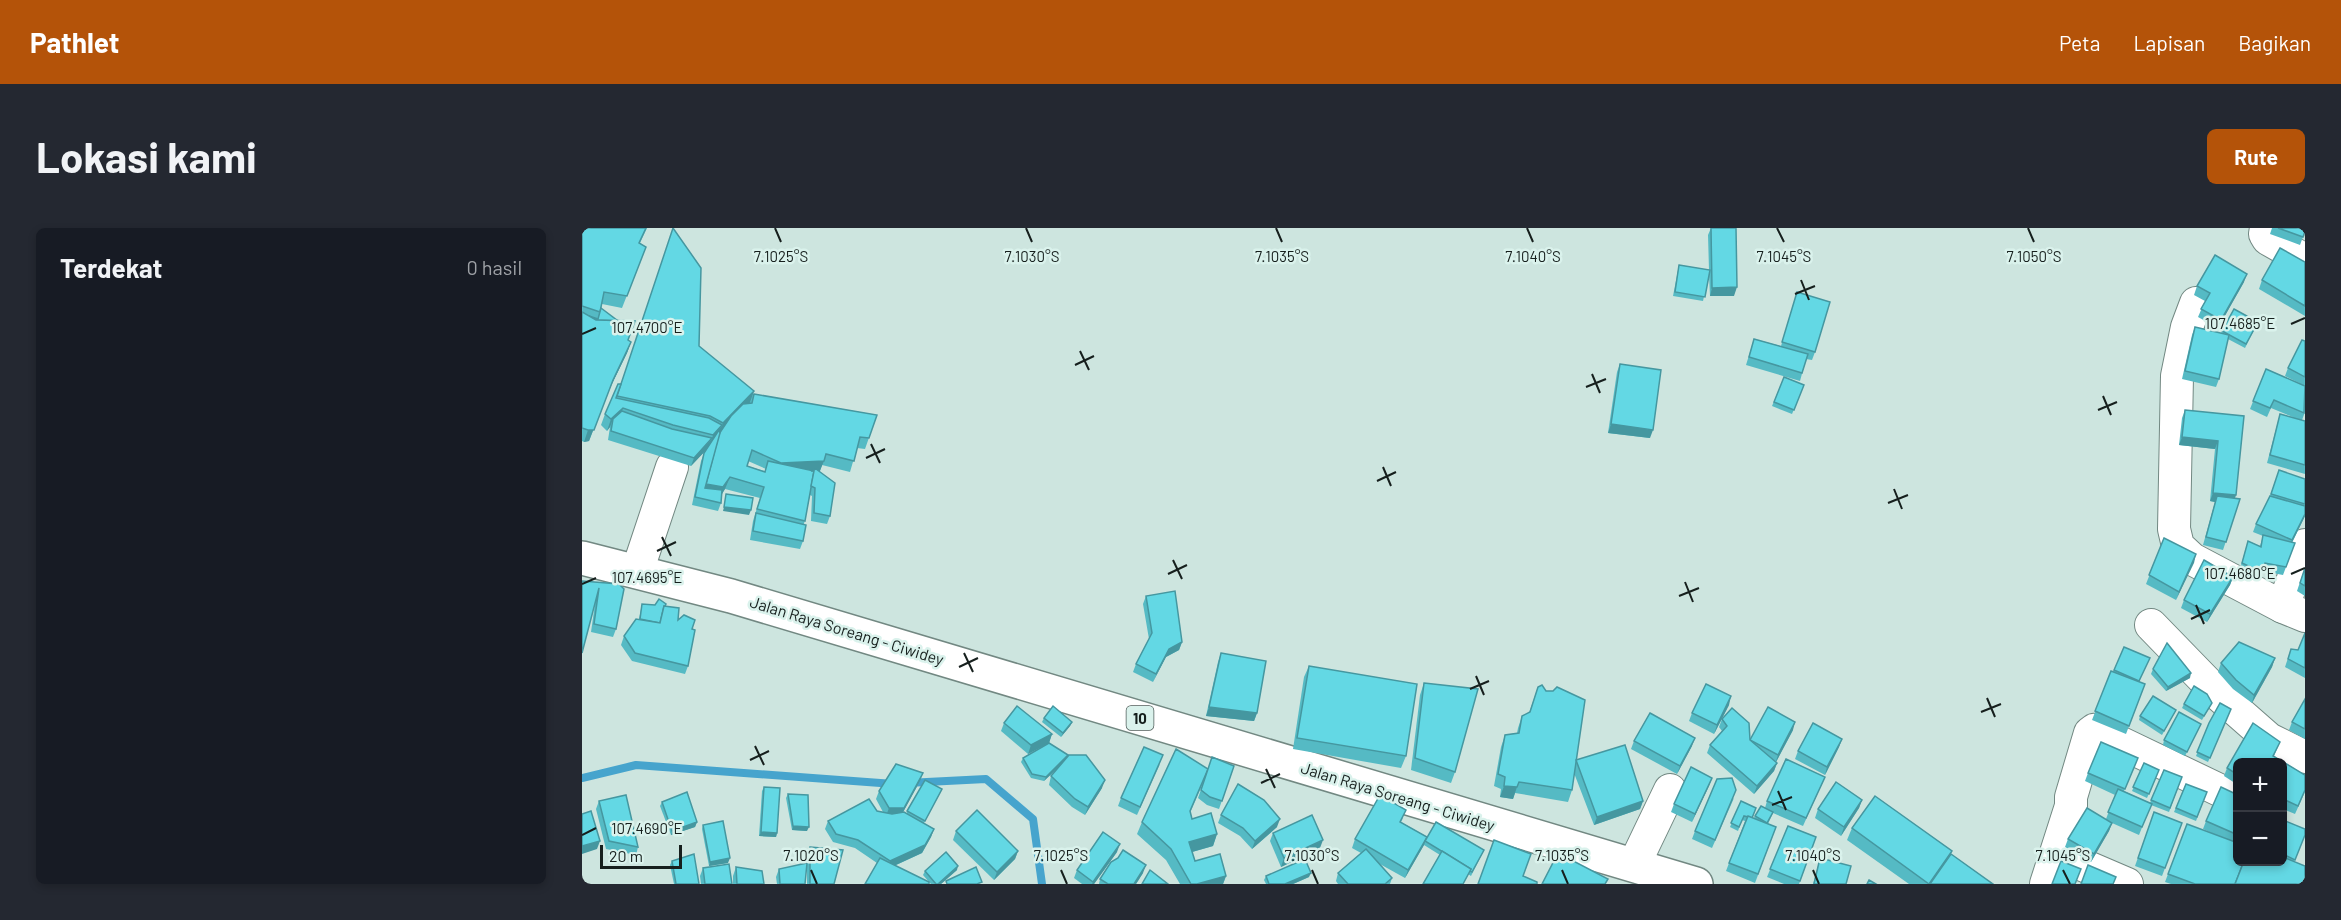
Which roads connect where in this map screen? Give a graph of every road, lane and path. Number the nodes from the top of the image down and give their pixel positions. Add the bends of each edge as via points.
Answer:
1 (2266, 228) edge
2 (2305, 260) edge
3 (2196, 303) dead end
4 (672, 467) dead end
5 (2305, 545) edge
6 (582, 558) edge
7 (637, 572) junction
8 (2294, 611) edge
9 (2151, 625) dead end
10 (2305, 757) edge
11 (1670, 790) dead end
12 (2233, 797) edge
13 (2057, 854) junction
14 (1634, 865) junction
15 (1696, 884) edge
16 (2046, 884) edge
17 (2127, 884) edge

1 - 2 street via 2268,239
3 - 8 street via 2177,376 2174,529 2178,546 2192,559
4 - 7 street
5 - 8 street
6 - 7 highway, Jalan Raya Soreang - Ciwidey / 10
7 - 14 highway, Jalan Raya Soreang - Ciwidey / 10 via 742,599
9 - 10 street via 2220,696 2269,739
11 - 14 street
12 - 13 street via 2094,730
13 - 16 street
13 - 17 street
14 - 15 highway, Jalan Raya Soreang - Ciwidey / 10

